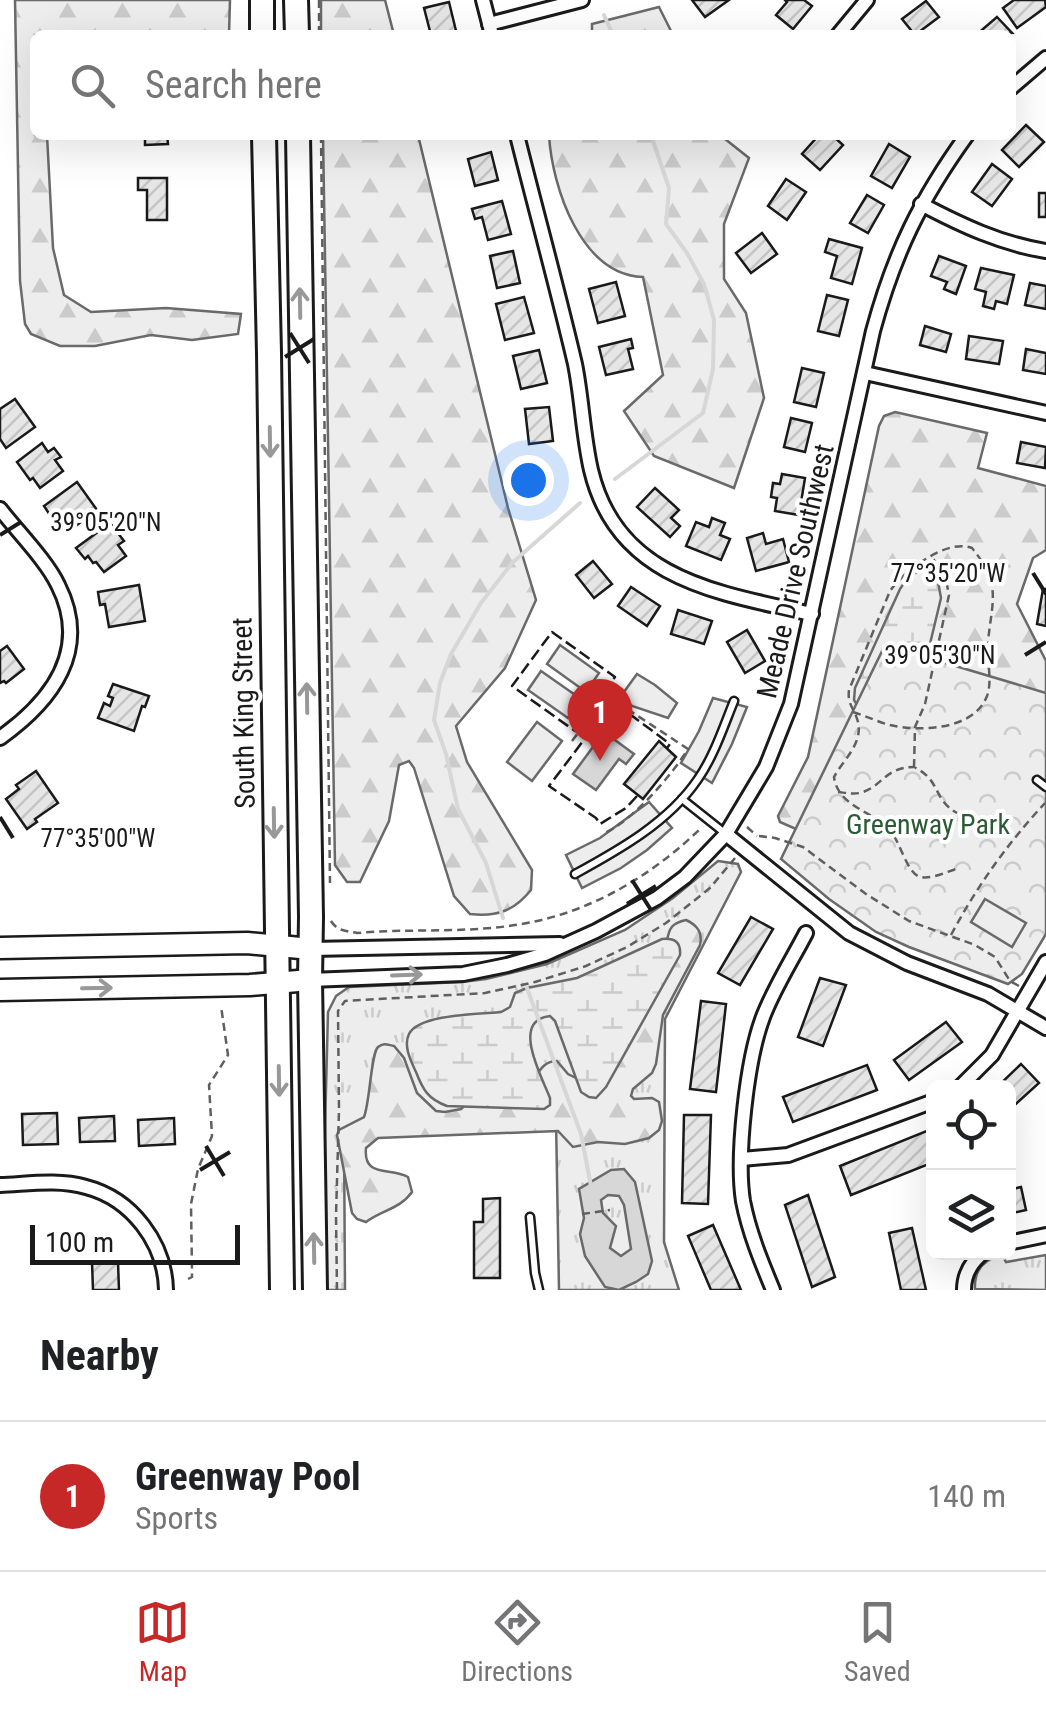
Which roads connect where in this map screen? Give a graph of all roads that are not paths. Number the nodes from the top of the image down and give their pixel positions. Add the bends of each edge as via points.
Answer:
1 (262, 0) edge
2 (296, 0) edge
3 (483, 0) edge
4 (582, 0) edge
5 (867, 0) edge
6 (490, 29) edge
7 (262, 30) edge
8 (296, 30) edge
9 (842, 30) edge
10 (1046, 58) edge
11 (1016, 84) edge
12 (264, 140) edge
13 (298, 140) edge
14 (518, 140) edge
15 (964, 140) edge
16 (921, 204) junction
17 (1046, 251) edge
18 (866, 373) junction
19 (1046, 413) edge
20 (0, 509) edge
21 (812, 614) junction
22 (734, 701) dead end
23 (0, 738) edge
24 (1037, 780) dead end
25 (1046, 787) edge
26 (682, 799) junction
27 (726, 834) junction
28 (575, 874) dead end
29 (806, 933) dead end
30 (568, 944) junction
31 (277, 947) junction
32 (0, 948) edge
33 (311, 949) junction
34 (1046, 962) edge
35 (310, 980) junction
36 (278, 984) junction
37 (0, 990) edge
38 (1019, 1010) junction
39 (1046, 1028) edge
40 (966, 1080) edge
41 (926, 1104) edge
42 (742, 1158) junction
43 (0, 1185) edge
44 (530, 1217) dead end
45 (1046, 1235) edge
46 (1016, 1241) edge
47 (976, 1260) edge
48 (166, 1290) edge
49 (282, 1290) edge
50 (315, 1290) edge
51 (539, 1290) edge
52 (773, 1290) edge
53 (964, 1290) edge

1 - 7 highway
2 - 8 highway
3 - 6 street
4 - 6 street
5 - 9 street
10 - 11 street
12 -> 31 highway, South King Street
33 -> 13 highway
14 - 21 street via 575,365 592,474 612,519 644,555 687,582
15 - 16 street, Meade Drive Southwest
16 - 17 street via 998,240
16 - 18 street, Meade Drive Southwest via 884,290
18 - 19 street
18 - 21 street, Meade Drive Southwest
20 - 23 street via 56,580 70,630 65,666 50,692
21 - 27 street, Meade Drive Southwest via 779,739
22 - 26 lane via 713,752
24 - 25 lane
26 - 27 lane
26 - 28 lane via 624,846
27 - 30 street, Meade Drive Southwest via 656,898
27 - 38 street via 822,914 875,948
29 - 42 street via 758,1032
30 - 33 street, Meade Drive Southwest
35 -> 30 street, Meade Drive Southwest via 474,972
31 - 32 main road
31 - 33 main road
31 - 36 highway, South King Street
33 - 35 highway
34 - 38 street
35 - 36 main road
50 -> 35 highway
37 -> 36 main road
36 -> 49 highway, South King Street
38 - 39 street
38 - 40 street via 992,1055
41 - 42 street via 788,1156
42 - 52 street via 748,1223
43 - 48 street via 66,1183 122,1204 160,1254
44 - 51 lane
45 - 46 street
47 - 53 street

